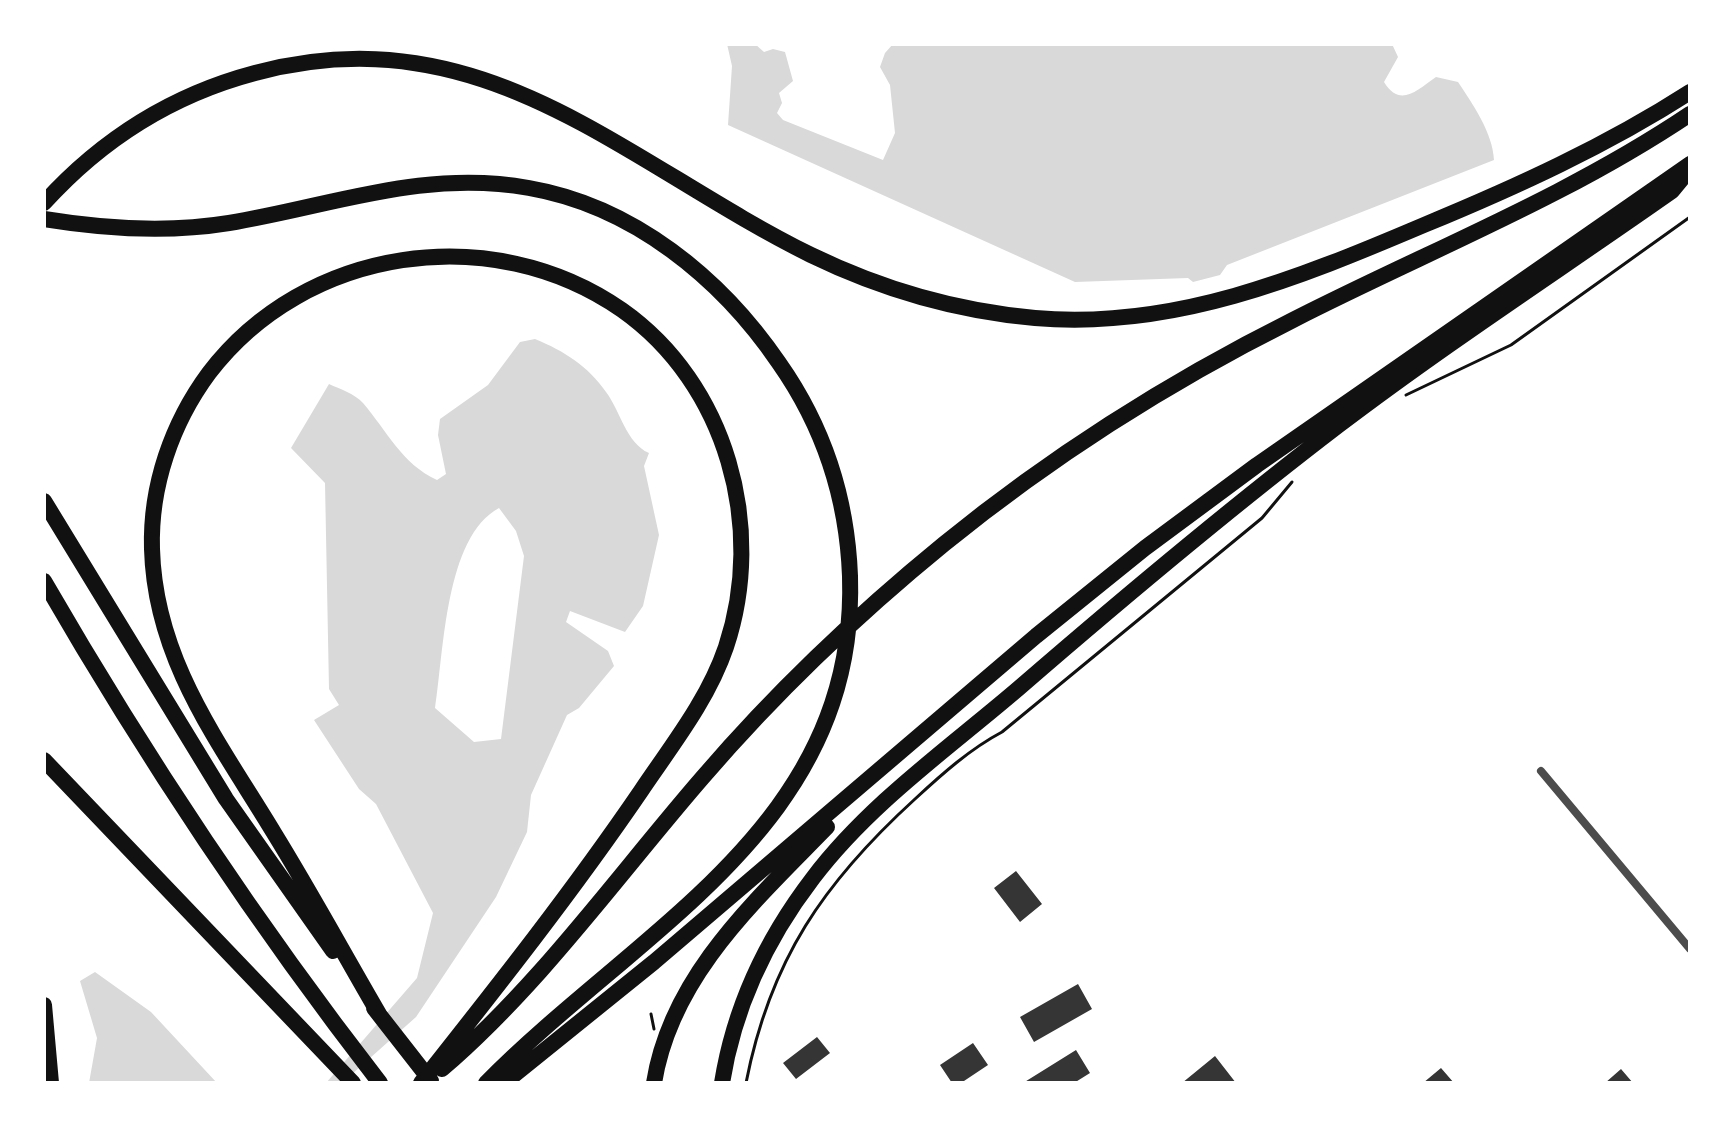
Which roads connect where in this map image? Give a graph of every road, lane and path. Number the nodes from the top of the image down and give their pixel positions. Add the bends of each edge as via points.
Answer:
1 (1690, 92) edge
2 (1690, 114) edge
3 (1690, 167) edge
4 (44, 203) edge
5 (1690, 217) edge
6 (44, 219) edge
7 (1400, 398) dead end
8 (1293, 481) dead end
9 (44, 501) edge
10 (44, 581) edge
11 (44, 760) edge
12 (892, 760) junction
13 (1541, 771) dead end
14 (1690, 949) edge
15 (44, 1005) edge
16 (379, 1014) junction
17 (51, 1080) edge
18 (353, 1083) edge
19 (380, 1083) edge
20 (423, 1083) edge
21 (433, 1083) edge
22 (486, 1083) edge
23 (504, 1083) edge
24 (654, 1083) edge
25 (722, 1083) edge
26 (746, 1083) edge

1 - 4 highway via 1540,175 1292,279 1183,310 1088,319 955,307 871,281 776,237 539,100 449,68 356,59 233,78 172,103 100,149
2 - 20 highway via 1531,207 1298,317 1182,380 1028,480 879,599 803,670 743,732 528,982 459,1054
3 - 12 highway via 1203,504 1036,636
3 - 25 highway via 1672,191 1352,416 1267,482 879,808 815,875 788,912 745,995
5 - 7 path via 1511,345
6 - 22 highway via 97,227 179,227 228,223 406,185 531,188 575,200 680,256 735,306 804,398 830,453 849,540 852,618 844,670 807,768 770,822 719,875
8 - 26 path via 1262,518 1002,732 939,777 839,874 795,941
9 - 16 highway via 226,799
10 - 19 highway via 125,721 263,927
11 - 18 highway
12 - 23 highway
12 - 24 highway via 740,916 693,980 671,1022
13 - 14 street
15 - 17 highway
16 - 20 highway via 216,742 168,646 152,552 154,504 176,430 200,386 262,317 299,293 378,263 428,256 479,258 539,271 593,294 631,318 681,369 724,444 736,487 742,566 726,645 701,702 531,946
16 - 21 highway

